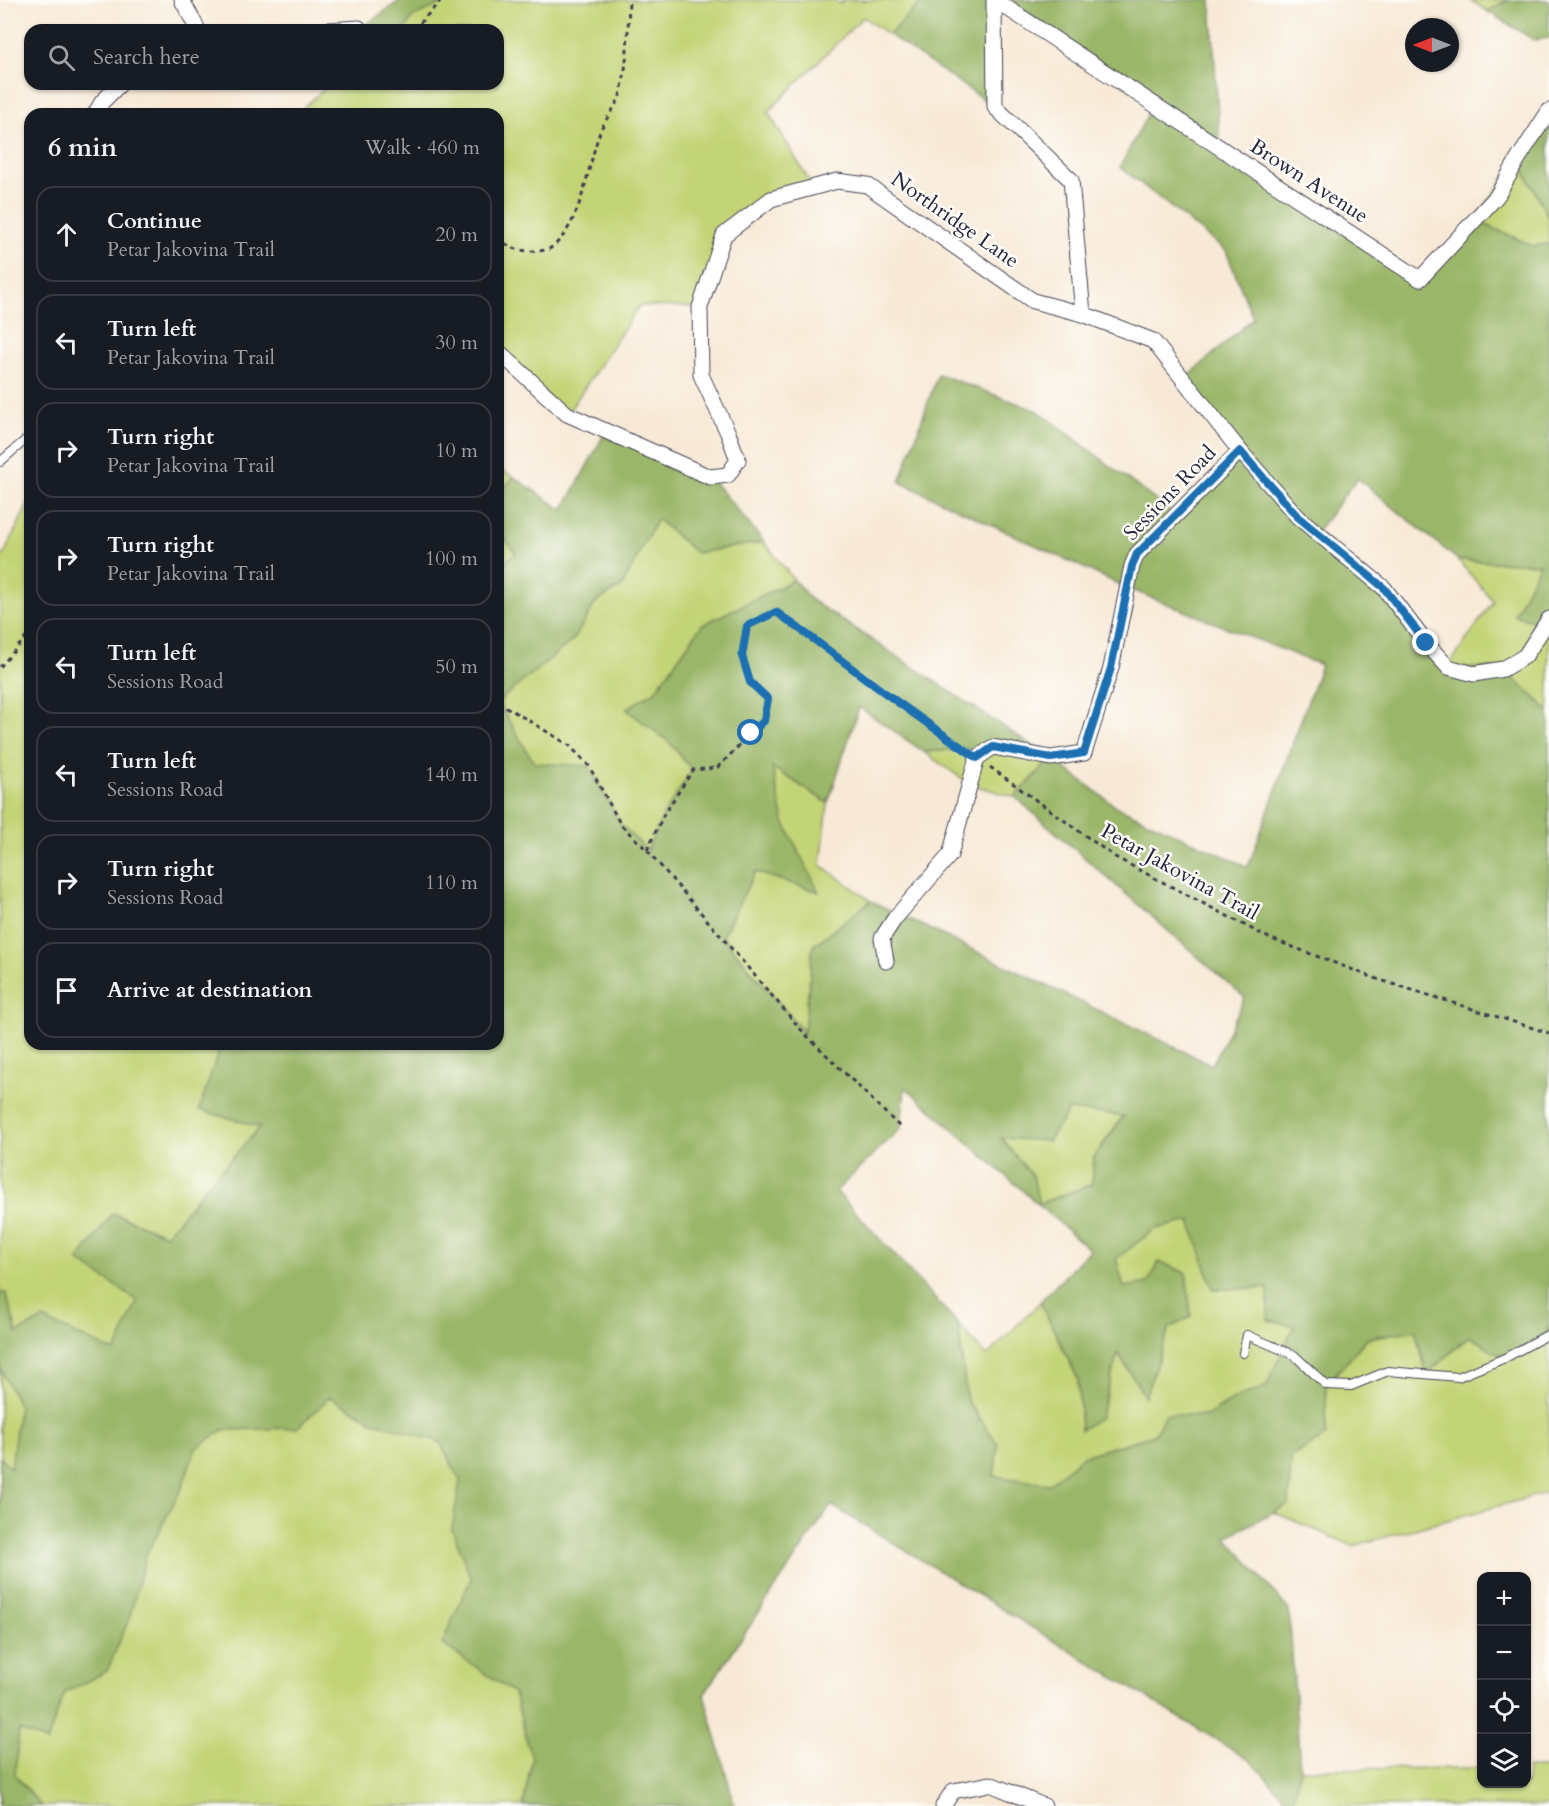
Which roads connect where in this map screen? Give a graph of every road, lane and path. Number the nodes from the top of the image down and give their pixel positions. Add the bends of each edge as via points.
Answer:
1 (182, 0) edge
2 (441, 0) edge
3 (629, 0) edge
4 (995, 0) edge
5 (195, 24) edge
6 (419, 24) edge
7 (114, 90) edge
8 (98, 108) edge
9 (1549, 111) edge
10 (504, 243) edge
11 (1083, 314) junction
12 (504, 356) edge
13 (24, 441) edge
14 (1240, 451) junction
15 (0, 462) edge
16 (1549, 619) edge
17 (24, 640) edge
18 (0, 667) edge
19 (504, 706) edge
20 (977, 758) junction
21 (647, 850) junction
22 (886, 961) dead end
23 (1549, 1033) edge
24 (901, 1128) dead end
25 (1549, 1334) edge
26 (1243, 1353) dead end
27 (943, 1806) edge
28 (1044, 1806) edge

1 - 5 street
2 - 6 path
3 - 10 path via 627,62 621,95 600,131 573,218 562,238 548,250 521,251
4 - 9 street, Brown Avenue via 1420,279 1497,196
4 - 11 street, Brown Avenue via 995,107 1071,180
7 - 8 street
11 - 12 street, Northridge Lane via 1034,301 867,185 837,181 771,199 724,235 700,307 701,375 738,460 728,475 710,477 567,414
11 - 14 street, Northridge Lane via 1153,341
13 - 15 lane
14 - 16 street, Sessions Road via 1298,517 1384,588 1448,667 1474,674 1503,669 1525,656
14 - 20 street, Sessions Road via 1137,554 1111,668 1084,753 1051,758 993,747
17 - 18 path
19 - 21 path via 569,745 589,766 621,825
20 - 21 path, Petar Jakovina Trail via 776,612 747,626 742,656 750,682 768,699 764,721 717,768 693,770 664,814
20 - 22 street via 950,855 882,938
20 - 23 path, Petar Jakovina Trail via 1115,857 1269,938 1377,979
21 - 24 path via 804,1033
25 - 26 lane via 1458,1377 1388,1371 1352,1386 1326,1385 1294,1355 1247,1335
27 - 28 street via 953,1791 990,1784

